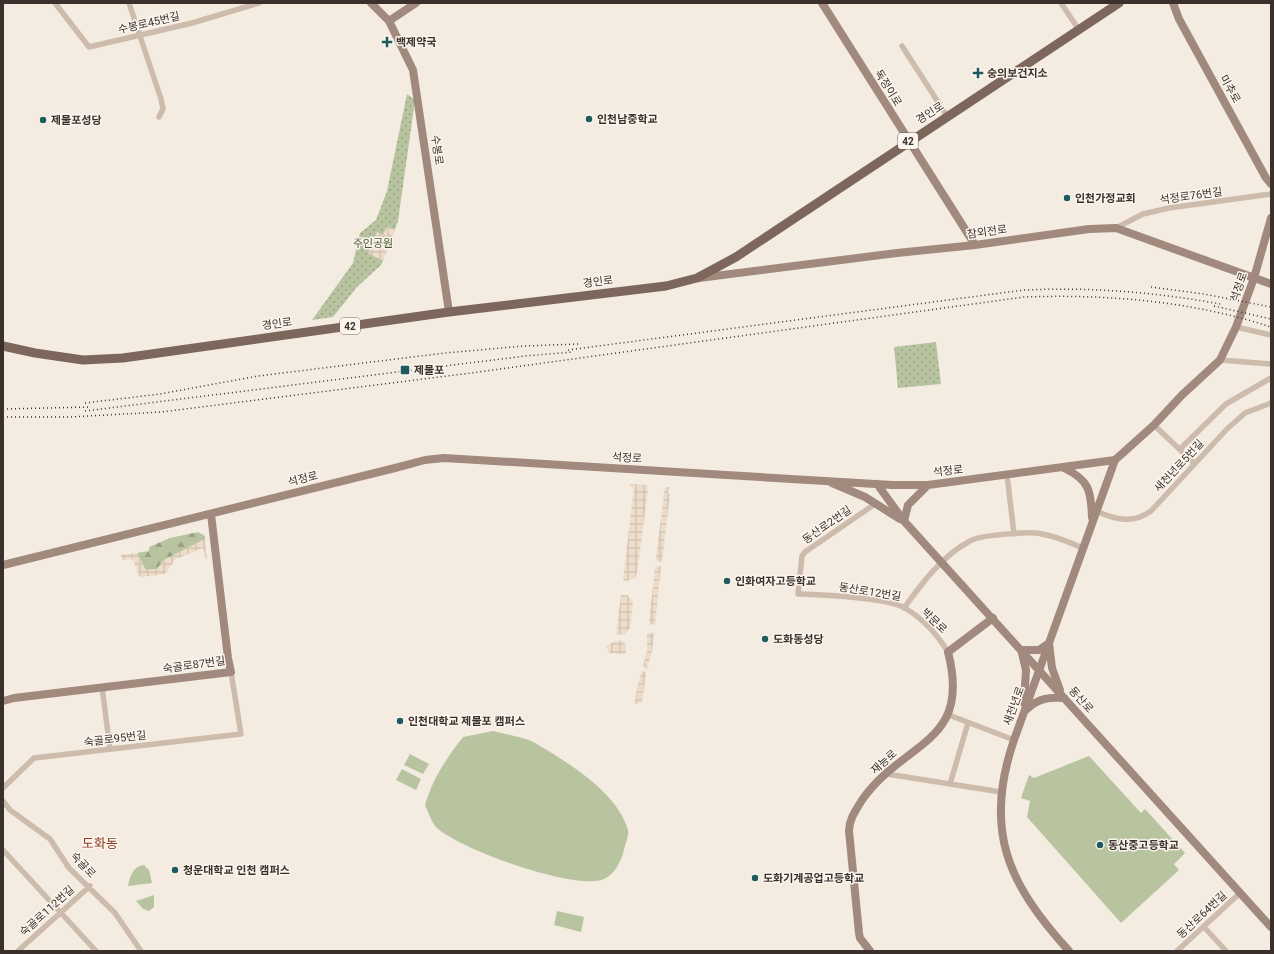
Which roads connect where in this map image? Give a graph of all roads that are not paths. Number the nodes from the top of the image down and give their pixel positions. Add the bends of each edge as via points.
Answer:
1 (55, 3) edge
2 (129, 3) edge
3 (259, 3) edge
4 (370, 3) edge
5 (416, 3) edge
6 (822, 3) edge
7 (1061, 3) edge
8 (1119, 3) edge
9 (1173, 3) edge
10 (389, 21) junction
11 (1078, 30) junction
12 (139, 36) junction
13 (902, 46) dead end
14 (947, 116) junction
15 (159, 117) dead end
16 (909, 141) junction
17 (1271, 184) edge
18 (1271, 194) edge
19 (1271, 218) edge
20 (1116, 228) junction
21 (975, 245) junction
22 (697, 278) junction
23 (1254, 278) junction
24 (1271, 284) edge
25 (449, 312) junction
26 (1236, 326) junction
27 (1271, 335) edge
28 (3, 346) edge
29 (1220, 360) junction
30 (1271, 364) edge
31 (1271, 378) edge
32 (1271, 403) edge
33 (1154, 425) junction
34 (1180, 449) junction
35 (1115, 460) junction
36 (1194, 463) junction
37 (1063, 467) junction
38 (1007, 476) junction
39 (824, 480) junction
40 (877, 484) junction
41 (928, 484) junction
42 (875, 504) junction
43 (1096, 511) junction
44 (211, 514) junction
45 (1092, 520) junction
46 (904, 521) junction
47 (1014, 534) junction
48 (1082, 548) junction
49 (942, 563) junction
50 (3, 565) edge
51 (798, 594) joint
52 (904, 608) junction
53 (993, 618) junction
54 (1049, 643) junction
55 (1021, 650) junction
56 (948, 652) junction
57 (1039, 670) junction
58 (232, 672) junction
59 (102, 687) junction
60 (1063, 697) junction
61 (3, 701) edge
62 (1024, 712) junction
63 (949, 714) junction
64 (968, 723) junction
65 (1014, 740) junction
66 (110, 749) junction
67 (887, 774) junction
68 (950, 784) junction
69 (3, 788) edge
70 (1000, 792) junction
71 (3, 801) edge
72 (3, 850) edge
73 (90, 886) junction
74 (1240, 893) junction
75 (60, 913) junction
76 (1204, 927) junction
77 (1271, 927) edge
78 (1181, 950) edge
79 (18, 951) edge
80 (96, 951) edge
81 (141, 951) edge
82 (870, 951) edge
83 (1069, 951) edge
84 (1226, 951) edge

1 - 12 street, 수봉로45번길 via 89,47
2 - 12 street
3 - 12 street, 수봉로45번길 via 192,24
4 - 10 main road, 수봉로
5 - 10 main road
6 - 16 main road, 독정이로
7 - 11 street
8 - 11 main road, 경인로 / 42
9 - 17 main road, 미추로 via 1186,32
10 - 25 main road, 수봉로 via 413,70
11 - 14 main road, 경인로 / 42
12 - 15 street via 161,99 163,109
13 - 14 street
14 - 16 main road, 경인로 / 42
16 - 21 main road, 독정이로
16 - 22 main road, 경인로 / 42 via 736,257
18 - 20 street, 석정로76번길 via 1169,208 1143,214
19 - 23 main road, 석정로
20 - 21 main road, 참외전로 via 1045,234
20 - 23 main road, 참외전로
21 - 22 main road, 참외전로
22 - 25 main road, 경인로 / 42 via 666,286
23 - 24 main road, 참외전로
23 - 26 main road, 석정로
25 - 28 main road, 경인로 / 42 via 123,358 83,360 35,354
26 - 27 street
26 - 29 main road, 석정로
29 - 30 street
29 - 33 main road, 석정로
31 - 34 street via 1226,404
32 - 36 street, 새천년로5번길 via 1245,413
33 - 34 street
33 - 35 main road, 석정로
34 - 36 street
35 - 37 main road, 석정로
35 - 43 main road, 새천년로
36 - 43 street, 새천년로5번길 via 1144,516 1132,520 1117,519
37 - 38 main road, 석정로
37 - 45 main road via 1076,473 1086,483 1091,498
38 - 41 main road, 석정로
38 - 47 street
39 - 40 main road, 석정로
39 - 42 main road via 865,497
39 - 44 main road, 석정로 via 444,458
40 - 41 main road, 석정로
40 - 46 main road, 동산로
41 - 46 main road via 908,505
42 - 46 main road
42 - 51 street, 동산로2번길 via 805,552 802,556
43 - 45 main road, 새천년로
44 - 50 main road, 석정로
44 - 58 main road, 숙골로87번길 via 228,658
45 - 48 main road, 새천년로
46 - 49 main road, 동산로
47 - 48 street, 동산로12번길 via 1044,534
47 - 49 street, 동산로12번길 via 975,539 960,547
48 - 54 main road, 새천년로
49 - 52 street, 동산로12번길 via 918,588
49 - 53 main road, 동산로
51 - 52 street, 동산로12번길 via 849,597
52 - 56 street, 박문로 via 935,633
53 - 55 main road, 동산로
53 - 56 main road
54 - 55 main road via 1039,650
54 - 57 main road, 새천년로
54 - 60 main road via 1052,668
55 - 57 main road, 동산로
55 - 62 main road via 1026,670
56 - 63 main road, 재능로 via 954,683
57 - 60 main road, 동산로
57 - 62 main road, 새천년로
58 - 59 main road, 숙골로87번길
58 - 66 street, 숙골로95번길 via 241,734
59 - 61 main road, 숙골로87번길
59 - 66 street
60 - 62 main road via 1043,699 1033,703
60 - 74 main road, 동산로
62 - 65 main road, 새천년로
63 - 64 street
63 - 67 main road, 재능로 via 935,734
64 - 65 street
64 - 68 street
65 - 70 main road, 새천년로
66 - 69 street, 숙골로95번길 via 33,759
67 - 68 street
67 - 82 main road, 재능로 via 862,801 850,820 849,828 860,938
68 - 70 street
70 - 83 main road, 새천년로 via 1003,837 1013,873 1040,918
71 - 73 street, 숙골로 via 10,810 46,834 69,868
72 - 75 street
73 - 75 street, 숙골로112번길
73 - 81 street, 숙골로 via 115,913
74 - 76 street, 동산로64번길
74 - 77 main road, 동산로
75 - 79 street, 숙골로112번길
75 - 80 street
76 - 78 street, 동산로64번길
76 - 84 street

